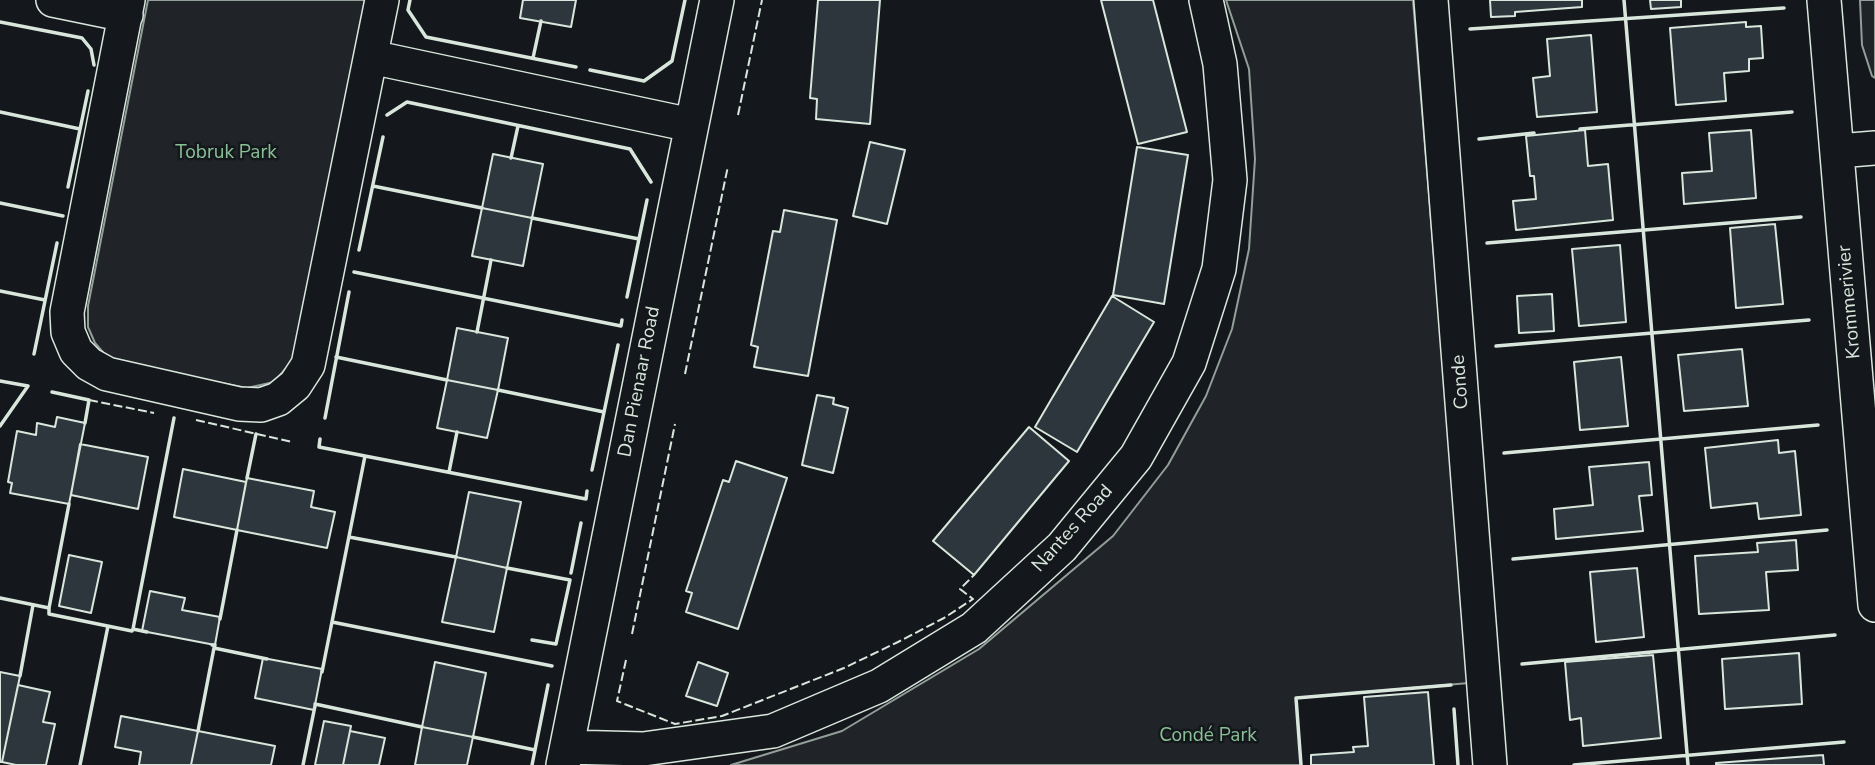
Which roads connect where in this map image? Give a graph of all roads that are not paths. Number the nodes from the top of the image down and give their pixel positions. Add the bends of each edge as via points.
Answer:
1 (53, 0) edge
2 (382, 0) edge
3 (717, 0) edge
4 (1206, 0) edge
5 (1431, 0) edge
6 (1824, 0) edge
7 (127, 7) edge
8 (371, 57) junction
9 (691, 125) junction
10 (1875, 148) edge
11 (1838, 151) junction
12 (1875, 605) edge
13 (565, 756) edge
14 (1490, 765) edge

1 - 7 street
2 - 8 street
3 - 9 street, Dan Pienaar Road
4 - 13 street, Nantes Road via 1220,64 1230,180 1219,269 1189,363 1136,457 1062,547 974,628 879,686 773,730
5 - 14 street, Conde
6 - 11 street, Krommerivier
7 - 8 street via 67,312 68,332 76,351 107,374 239,404 261,405 278,399 308,365
8 - 9 street
9 - 13 street, Dan Pienaar Road
10 - 11 street
11 - 12 street, Krommerivier

